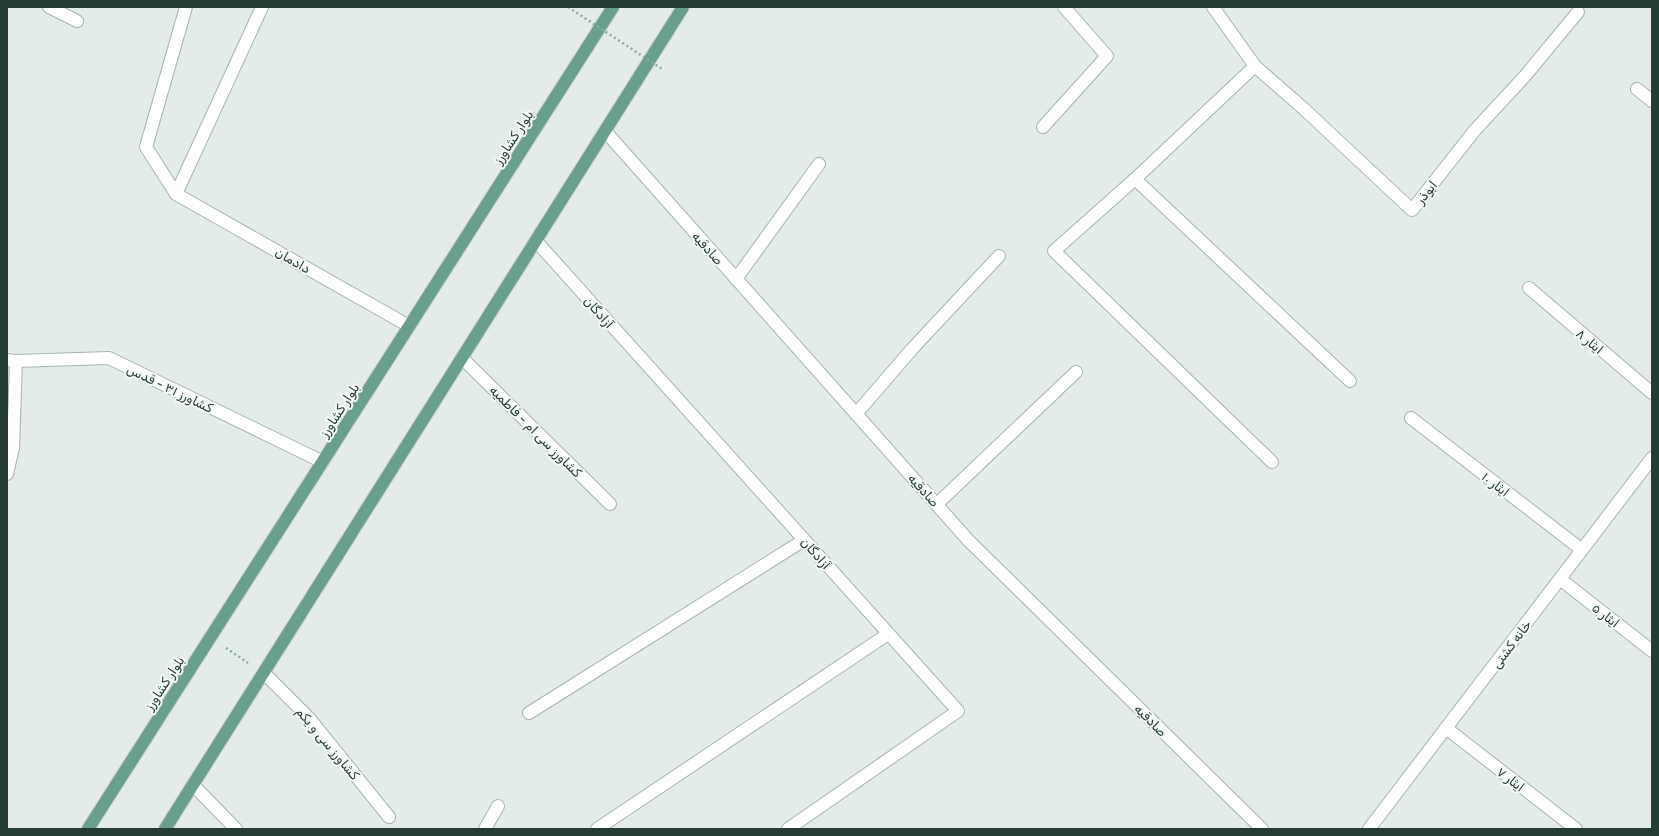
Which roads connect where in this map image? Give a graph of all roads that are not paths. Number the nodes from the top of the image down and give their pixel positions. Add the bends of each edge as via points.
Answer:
1 (49, 7) edge
2 (186, 7) edge
3 (262, 7) edge
4 (613, 7) edge
5 (683, 7) edge
6 (1064, 7) edge
7 (1213, 7) edge
8 (1578, 12) dead end
9 (77, 21) dead end
10 (1254, 66) junction
11 (1637, 89) dead end
12 (1652, 101) edge
13 (1043, 127) dead end
14 (605, 131) junction
15 (819, 164) dead end
16 (1135, 179) junction
17 (176, 194) junction
18 (536, 241) junction
19 (1000, 256) dead end
20 (736, 279) junction
21 (1529, 288) dead end
22 (409, 326) junction
23 (462, 358) junction
24 (11, 361) edge
25 (1076, 372) dead end
26 (1350, 381) dead end
27 (1652, 393) edge
28 (856, 414) junction
29 (1410, 418) dead end
30 (1652, 458) edge
31 (323, 462) junction
32 (1272, 462) dead end
33 (7, 474) edge
34 (610, 504) dead end
35 (937, 504) junction
36 (804, 540) junction
37 (1582, 550) junction
38 (1560, 579) junction
39 (888, 634) junction
40 (1652, 650) edge
41 (264, 673) junction
42 (528, 713) dead end
43 (1446, 728) junction
44 (193, 785) junction
45 (498, 806) dead end
46 (389, 817) dead end
47 (88, 829) edge
48 (166, 829) edge
49 (236, 829) edge
50 (485, 829) edge
51 (597, 829) edge
52 (788, 829) edge
53 (1262, 829) edge
54 (1369, 829) edge
55 (1576, 829) edge

1 - 9 street
2 - 17 street, دادمان via 146,147
3 - 17 street
4 - 22 main road, بلوار کشاورز
5 - 14 main road
6 - 13 street via 1106,56
7 - 10 street, ابوذر
8 - 10 street, ابوذر via 1525,76 1475,130 1412,210 1310,114
10 - 16 street
11 - 12 street
14 - 18 main road
14 - 20 street, صادقیه
15 - 20 street
16 - 26 street
16 - 32 street via 1054,251
17 - 22 street, دادمان
18 - 23 main road
18 - 36 street, آزادگان
19 - 28 street via 912,349
20 - 28 street, صادقیه
21 - 27 street, ایثار ۸
22 - 31 main road, بلوار کشاورز
23 - 34 street, کشاورز سی ام - فاطمیه
23 - 41 main road
24 - 31 street, کشاورز ۳۱ - قدس via 109,358
24 - 33 street via 13,448
25 - 35 street
28 - 35 street, صادقیه
29 - 37 street, ایثار ۱۰
30 - 37 street, خانه کشتی
31 - 47 main road, بلوار کشاورز
35 - 53 street, صادقیه via 974,546
36 - 39 street, آزادگان
36 - 42 street
37 - 38 street, خانه کشتی
38 - 40 street, ایثار ۵
38 - 43 street, خانه کشتی
39 - 51 street
39 - 52 street, آزادگان via 958,711
41 - 44 main road
41 - 46 street, كشاورز سی و يكم via 309,718
43 - 54 street, خانه کشتی
43 - 55 street, ایثار ۷
44 - 48 main road
44 - 49 street
45 - 50 street

